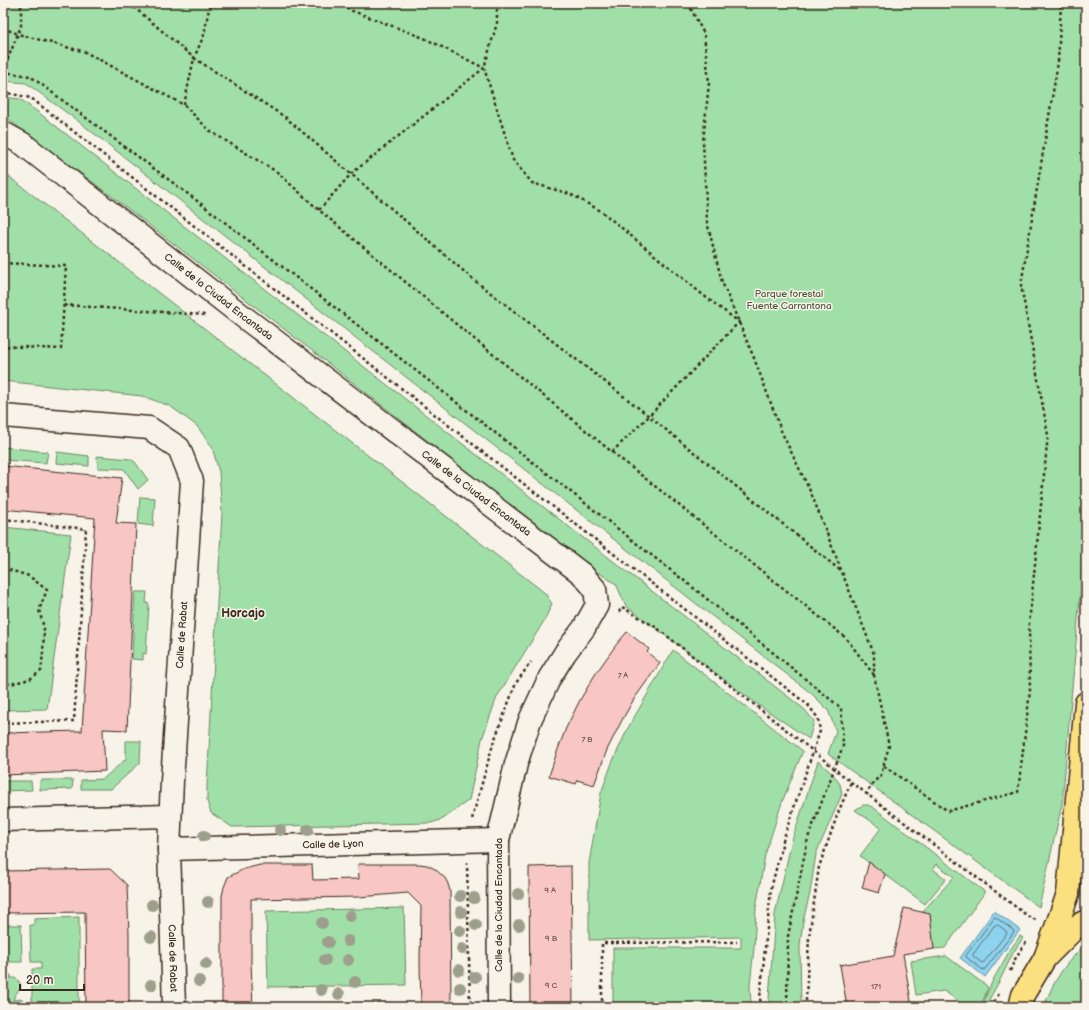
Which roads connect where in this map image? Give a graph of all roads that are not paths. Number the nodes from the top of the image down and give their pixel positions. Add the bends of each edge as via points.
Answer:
1 (3, 133) edge
2 (3, 416) edge
3 (1086, 703) edge
4 (170, 816) junction
5 (3, 820) edge
6 (498, 840) junction
7 (169, 849) junction
8 (1086, 921) edge
9 (1045, 958) junction
10 (174, 1007) edge
11 (499, 1007) edge
12 (1020, 1007) edge

1 - 6 street, Calle de la Ciudad Encantada via 23,144 245,318 582,574 595,590 597,605 550,678 530,720 516,764
2 - 4 street, Calle de Rabat via 149,428 179,448 192,480
3 - 9 main road via 1068,894
4 - 5 street
4 - 7 street, Calle de Rabat
6 - 7 street, Calle de Lyon
6 - 11 street, Calle de la Ciudad Encantada
7 - 10 street, Calle de Rabat
8 - 9 main road via 1077,926
9 - 12 main road via 1023,995

